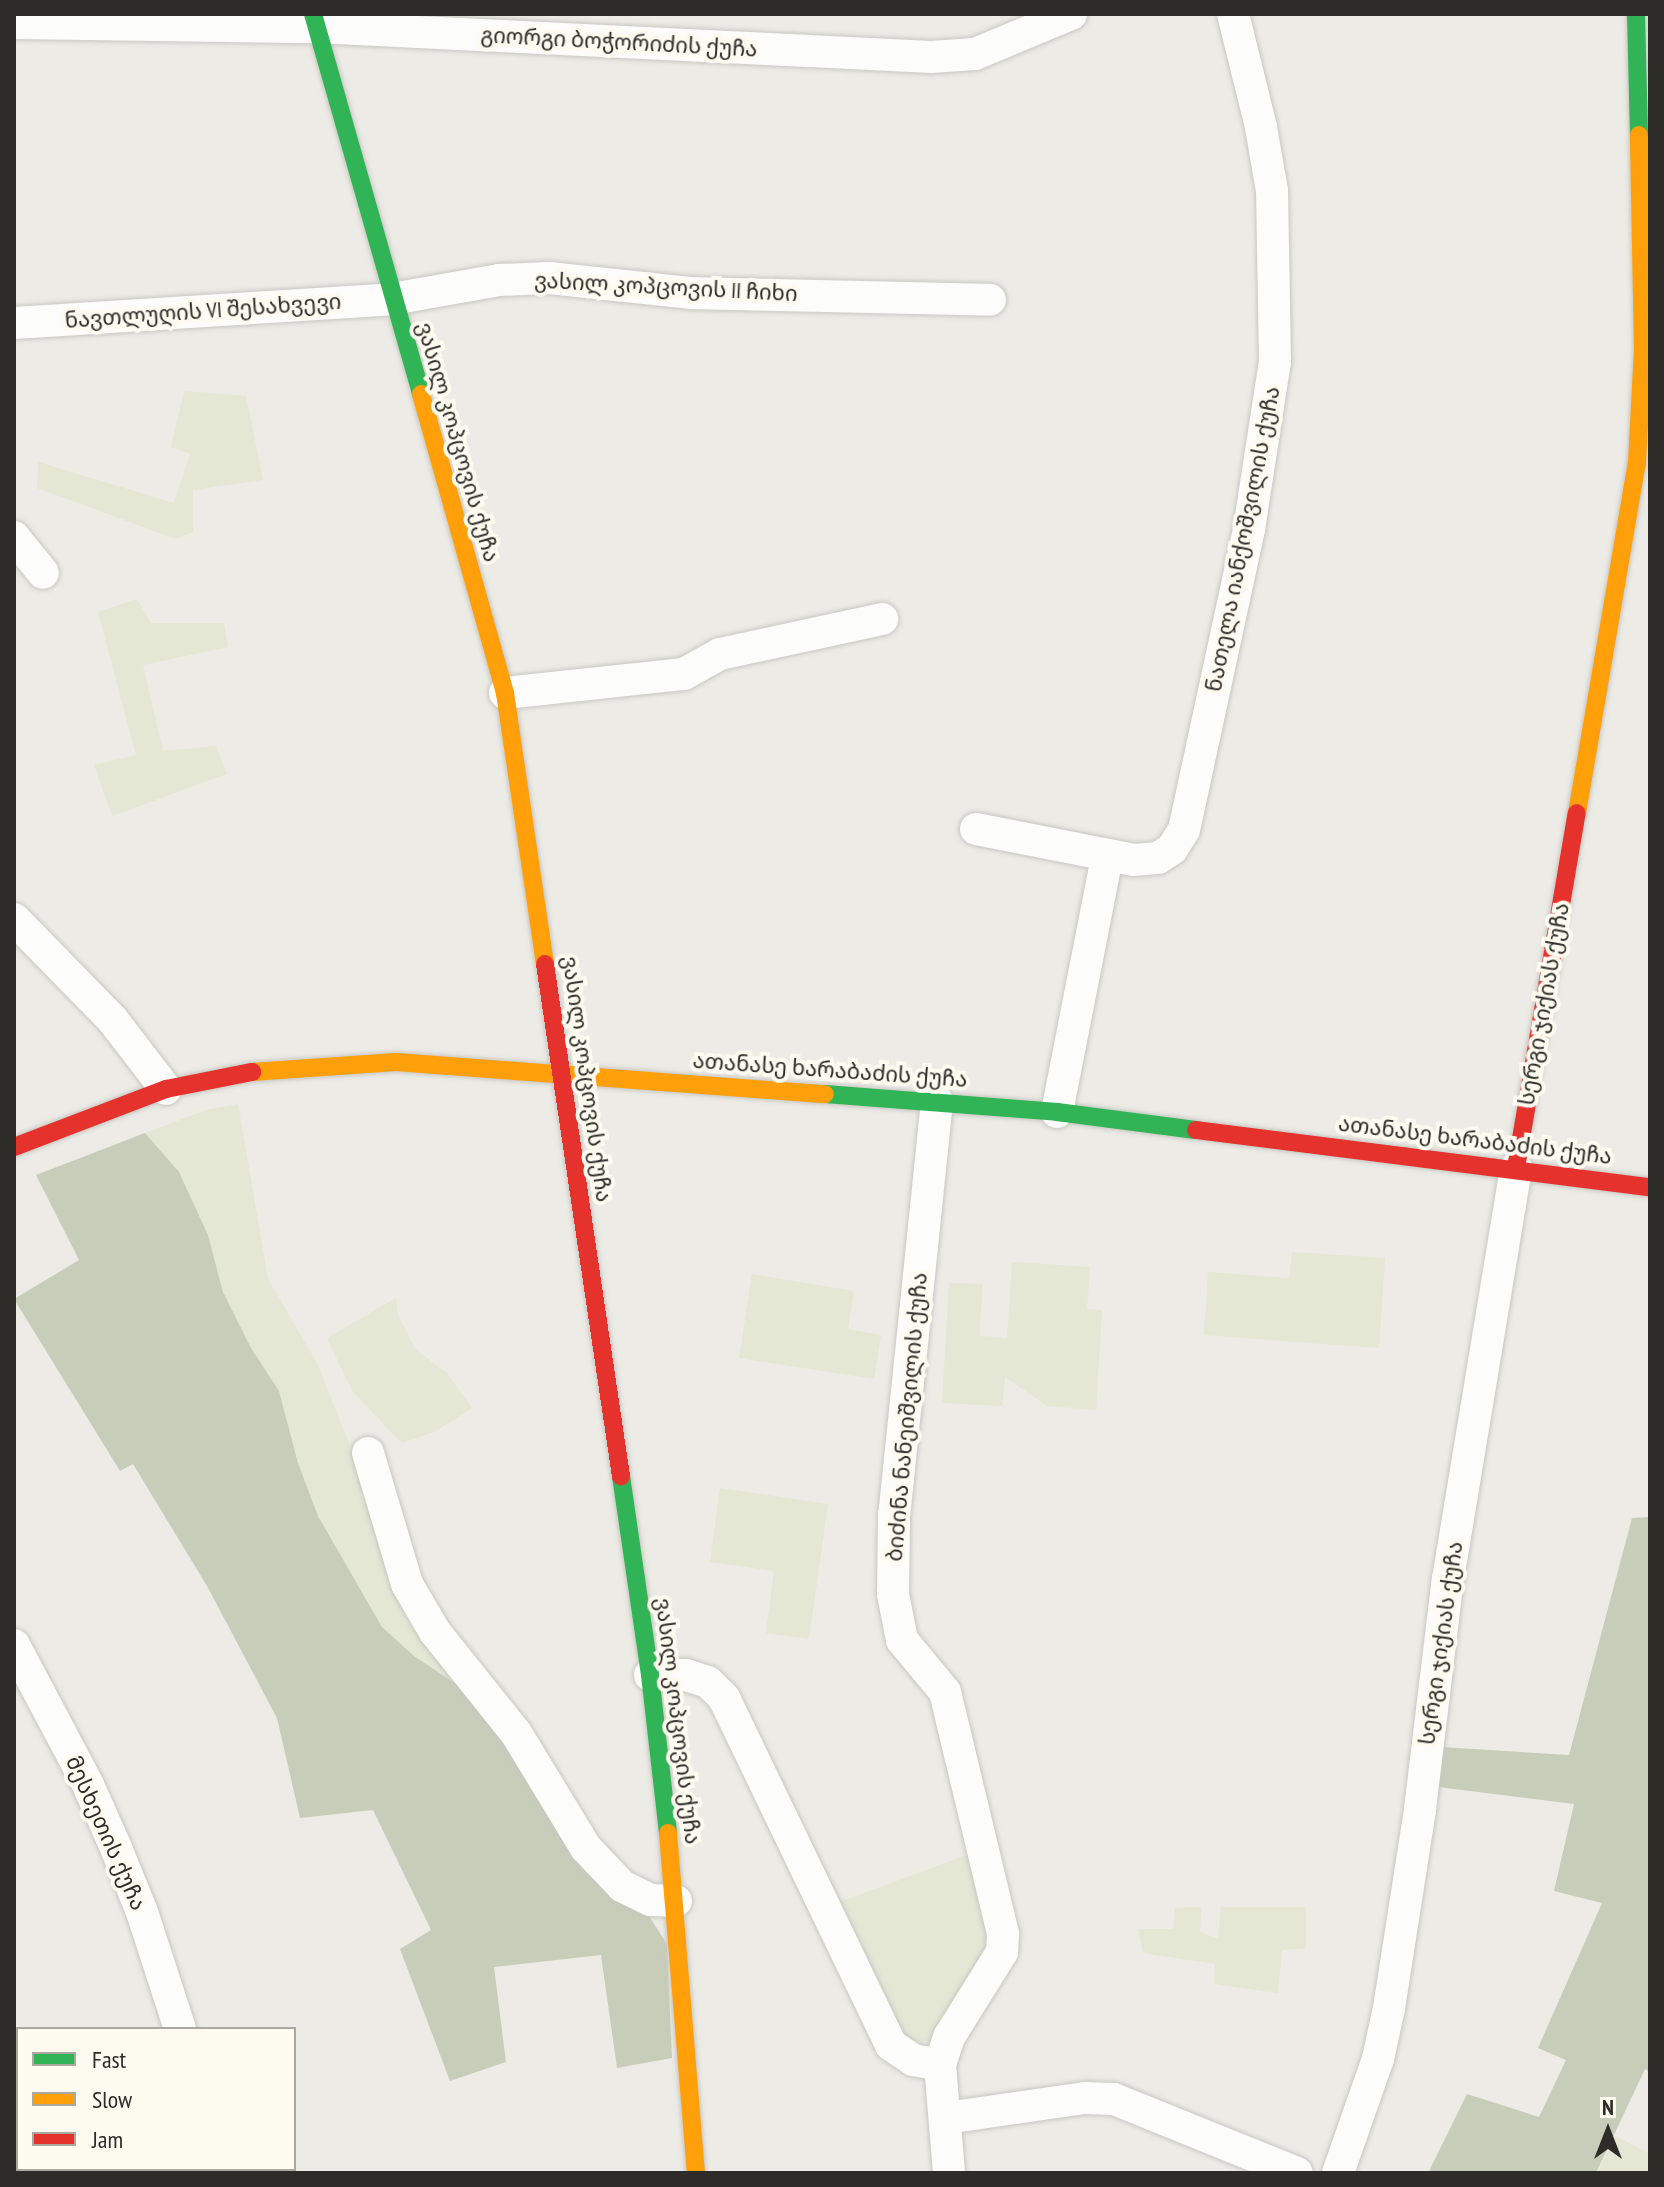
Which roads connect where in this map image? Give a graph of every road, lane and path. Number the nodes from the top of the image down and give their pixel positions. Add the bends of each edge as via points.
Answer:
1 (1071, 14) edge
2 (1233, 14) edge
3 (1636, 14) edge
4 (314, 20) edge
5 (14, 23) edge
6 (392, 299) junction
7 (990, 300) dead end
8 (14, 323) edge
9 (14, 537) edge
10 (43, 573) dead end
11 (882, 619) dead end
12 (505, 693) junction
13 (976, 829) dead end
14 (1107, 856) junction
15 (14, 919) edge
16 (562, 1073) junction
17 (166, 1089) junction
18 (937, 1101) junction
19 (1057, 1112) junction
20 (14, 1147) edge
21 (1516, 1168) junction
22 (1650, 1187) edge
23 (368, 1453) dead end
24 (14, 1645) edge
25 (650, 1675) junction
26 (676, 1901) junction
27 (179, 2027) edge
28 (940, 2065) junction
29 (946, 2118) junction
30 (696, 2173) edge
31 (949, 2173) edge
32 (1297, 2173) edge
33 (1338, 2173) edge

1 - 4 street, გიორგი ბოჭორიძის ქუჩა via 975,54 931,57
2 - 14 street, ნათელა იანქოშვილის ქუჩა via 1272,191 1272,396 1184,830 1172,849 1158,858
3 - 21 street, სერგი ჯიქიას ქუჩა via 1643,335 1637,463
4 - 5 street, გიორგი ბოჭორიძის ქუჩა
4 - 6 street, ვასილ კოპცოვის ქუჩა
6 - 7 street, ვასილ კოპცოვის II ჩიხი via 499,280 549,278 692,293
6 - 8 street, ნავთლუღის VI შესახვევი
6 - 12 street, ვასილ კოპცოვის ქუჩა
9 - 10 street
11 - 12 street via 720,654 684,674
12 - 16 street, ვასილ კოპცოვის ქუჩა
13 - 14 street, ნათელა იანქოშვილის ქუჩა
14 - 19 street
15 - 17 street via 112,1019
16 - 17 street, ათანასე ხარაბაძის ქუჩა via 396,1062 264,1070
16 - 18 street, ათანასე ხარაბაძის ქუჩა
16 - 25 street, ვასილ კოპცოვის ქუჩა
17 - 20 street, ათანასე ხარაბაძის ქუჩა
18 - 19 street, ათანასე ხარაბაძის ქუჩა
18 - 28 street, ბიძინა ნანეიშვილის ქუჩა via 894,1515 893,1594 902,1640 945,1692 1003,1934 1002,1952 949,2037
19 - 21 street, ათანასე ხარაბაძის ქუჩა
21 - 22 street, ათანასე ხარაბაძის ქუჩა
21 - 33 street, სერგი ჯიქიას ქუჩა via 1448,1579 1389,2008 1378,2059
23 - 26 street via 407,1584 435,1632 516,1733 586,1848 622,1886 651,1900
24 - 27 street, მესხეთის ქუჩა via 116,1848
25 - 26 street, ვასილ კოპცოვის ქუჩა
25 - 28 street via 708,1682 724,1698 891,2045 913,2060
26 - 30 street, ვასილ კოპცოვის ქუჩა
28 - 29 street, ბიძინა ნანეიშვილის ქუჩა
29 - 31 street, ბიძინა ნანეიშვილის ქუჩა
29 - 32 street via 1085,2098 1114,2099

